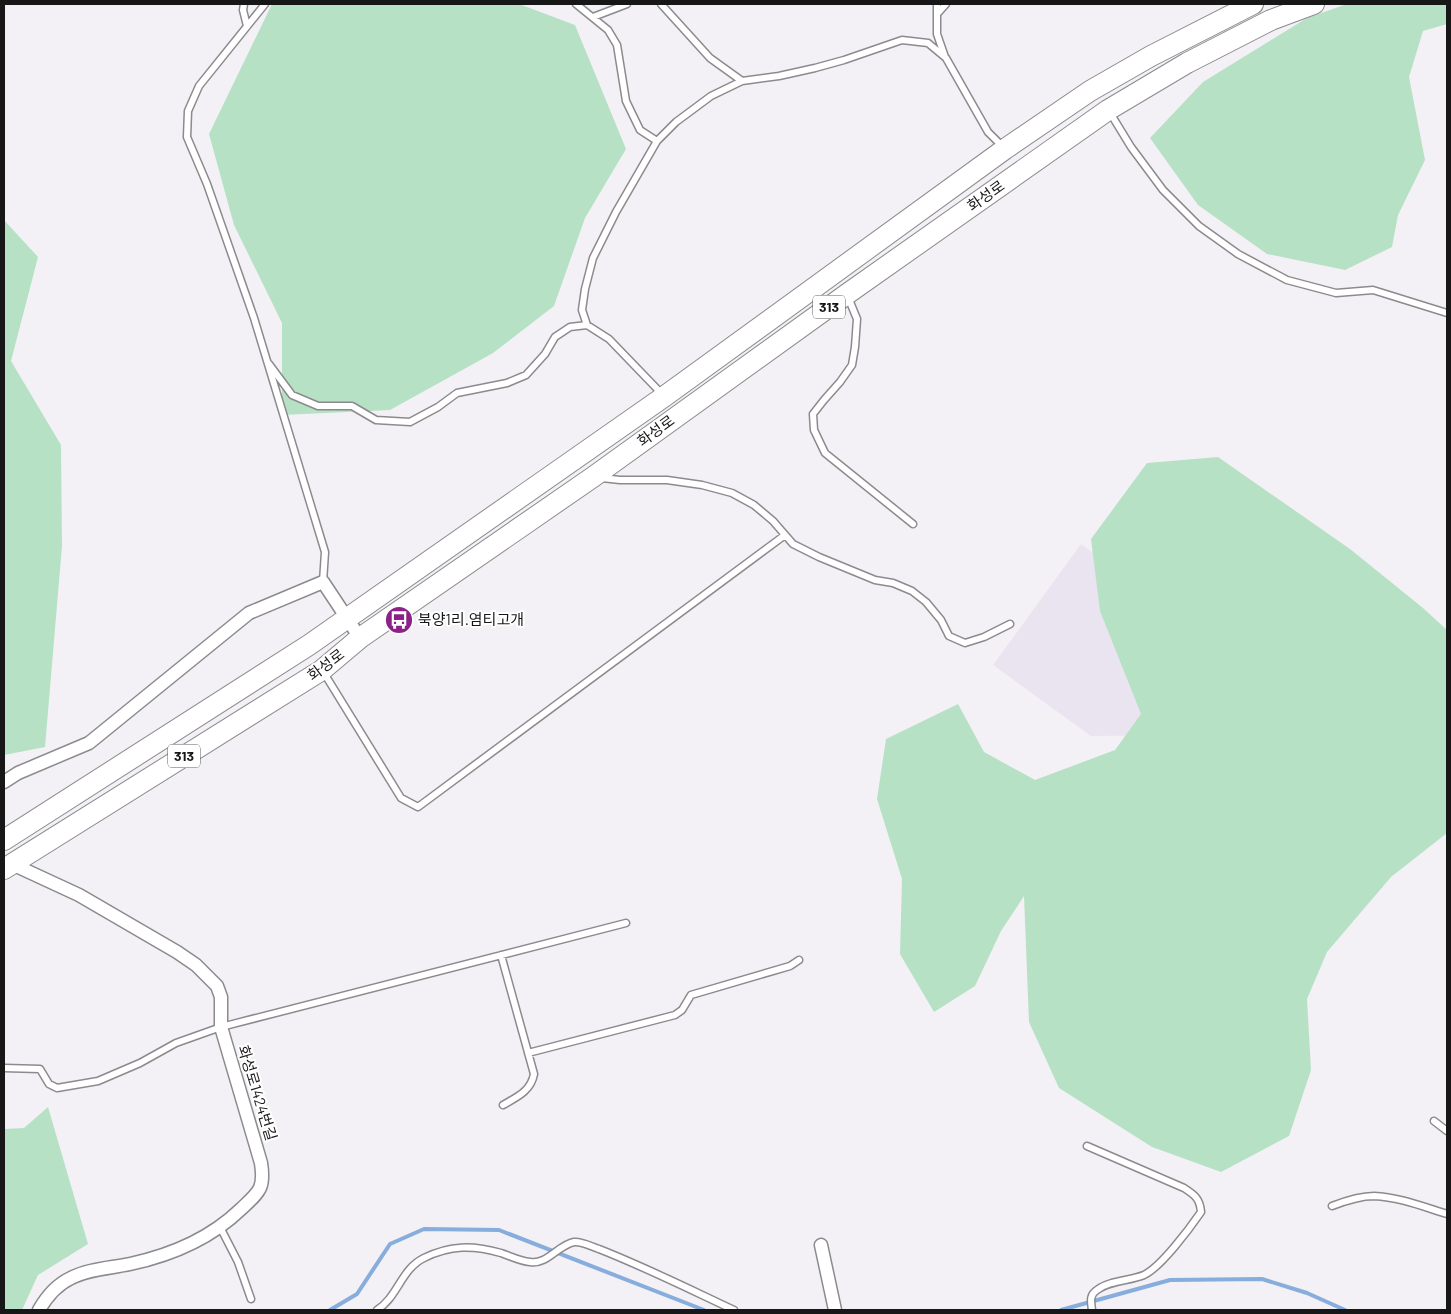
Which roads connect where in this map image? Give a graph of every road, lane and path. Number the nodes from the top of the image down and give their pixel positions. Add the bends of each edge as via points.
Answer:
1 (244, 4) edge
2 (265, 4) edge
3 (576, 4) edge
4 (627, 4) edge
5 (661, 4) edge
6 (937, 4) edge
7 (946, 4) edge
8 (1253, 4) edge
9 (1314, 4) edge
10 (937, 14) junction
11 (593, 17) junction
12 (247, 26) junction
13 (946, 58) junction
14 (742, 80) junction
15 (1108, 110) junction
16 (657, 141) junction
17 (1005, 149) junction
18 (847, 294) junction
19 (1447, 314) edge
20 (587, 325) junction
21 (266, 361) junction
22 (665, 396) junction
23 (593, 477) junction
24 (913, 524) dead end
25 (785, 535) junction
26 (323, 582) junction
27 (347, 618) junction
28 (1010, 624) dead end
29 (360, 638) junction
30 (322, 670) junction
31 (4, 782) edge
32 (4, 840) edge
33 (8, 867) edge
34 (626, 923) dead end
35 (501, 955) junction
36 (799, 960) dead end
37 (220, 1027) junction
38 (528, 1052) junction
39 (4, 1068) edge
40 (503, 1105) dead end
41 (1434, 1121) dead end
42 (1447, 1131) edge
43 (1087, 1146) dead end
44 (1332, 1206) dead end
45 (1447, 1214) edge
46 (220, 1226) junction
47 (821, 1245) dead end
48 (251, 1298) dead end
49 (381, 1309) edge
50 (39, 1310) edge
51 (734, 1310) edge
52 (835, 1310) edge
53 (1092, 1310) edge

1 - 12 lane
2 - 12 lane
3 - 11 lane
4 - 11 lane
5 - 14 lane via 710,58
6 - 10 lane
7 - 10 lane
8 - 17 main road, 화성로 / 313 via 1106,82
9 - 15 main road, 화성로 / 313 via 1271,20 1187,62
10 - 13 lane via 937,34
11 - 16 lane via 608,30 617,45 626,101 640,130
12 - 21 lane via 198,86 188,111 188,137 254,318
13 - 14 lane via 928,43 902,40 815,68
13 - 17 lane via 988,132
14 - 16 lane via 711,96
15 - 18 main road, 화성로 / 313
15 - 19 lane via 1162,190 1199,226 1238,254 1288,280 1336,292 1373,290
16 - 20 lane via 594,258 582,310
17 - 22 main road, 화성로 / 313
18 - 23 main road, 화성로 / 313
18 - 24 lane via 856,319 852,365 813,414 814,430 825,454
20 - 21 lane via 570,326 555,337 526,375 507,383 457,393 438,408 410,422 376,420 352,406 318,406 292,395
20 - 22 lane via 609,339
21 - 26 lane via 325,552
22 - 27 main road, 화성로 / 313
23 - 25 lane via 667,480 732,493 754,505
23 - 29 main road, 화성로 / 313
25 - 28 lane via 794,544 819,557 912,591 926,602 950,636 965,642
25 - 30 lane via 418,807 401,798
26 - 27 street
26 - 31 street via 249,613 89,743
27 - 29 street
27 - 32 main road, 화성로 / 313
29 - 30 main road, 화성로 / 313
30 - 33 main road, 화성로 / 313
33 - 37 street, 화성로1424번길 via 96,904 196,966 217,986 221,997
34 - 35 lane
35 - 37 lane
35 - 38 lane
36 - 38 lane via 790,966 691,995 682,1010 674,1015
37 - 39 lane via 176,1043 98,1081 57,1088 49,1084 40,1069
37 - 46 street, 화성로1424번길 via 261,1163 263,1183 258,1193
38 - 40 lane via 534,1074 532,1084 517,1098
41 - 42 lane
43 - 53 lane via 1190,1192 1200,1202 1200,1212 1152,1270 1095,1290 1091,1298
44 - 45 lane via 1373,1196
46 - 48 lane
46 - 50 street, 화성로1424번길 via 168,1254 71,1278 56,1287
47 - 52 street
49 - 51 lane via 412,1265 445,1250 475,1247 539,1262 574,1242 612,1254

